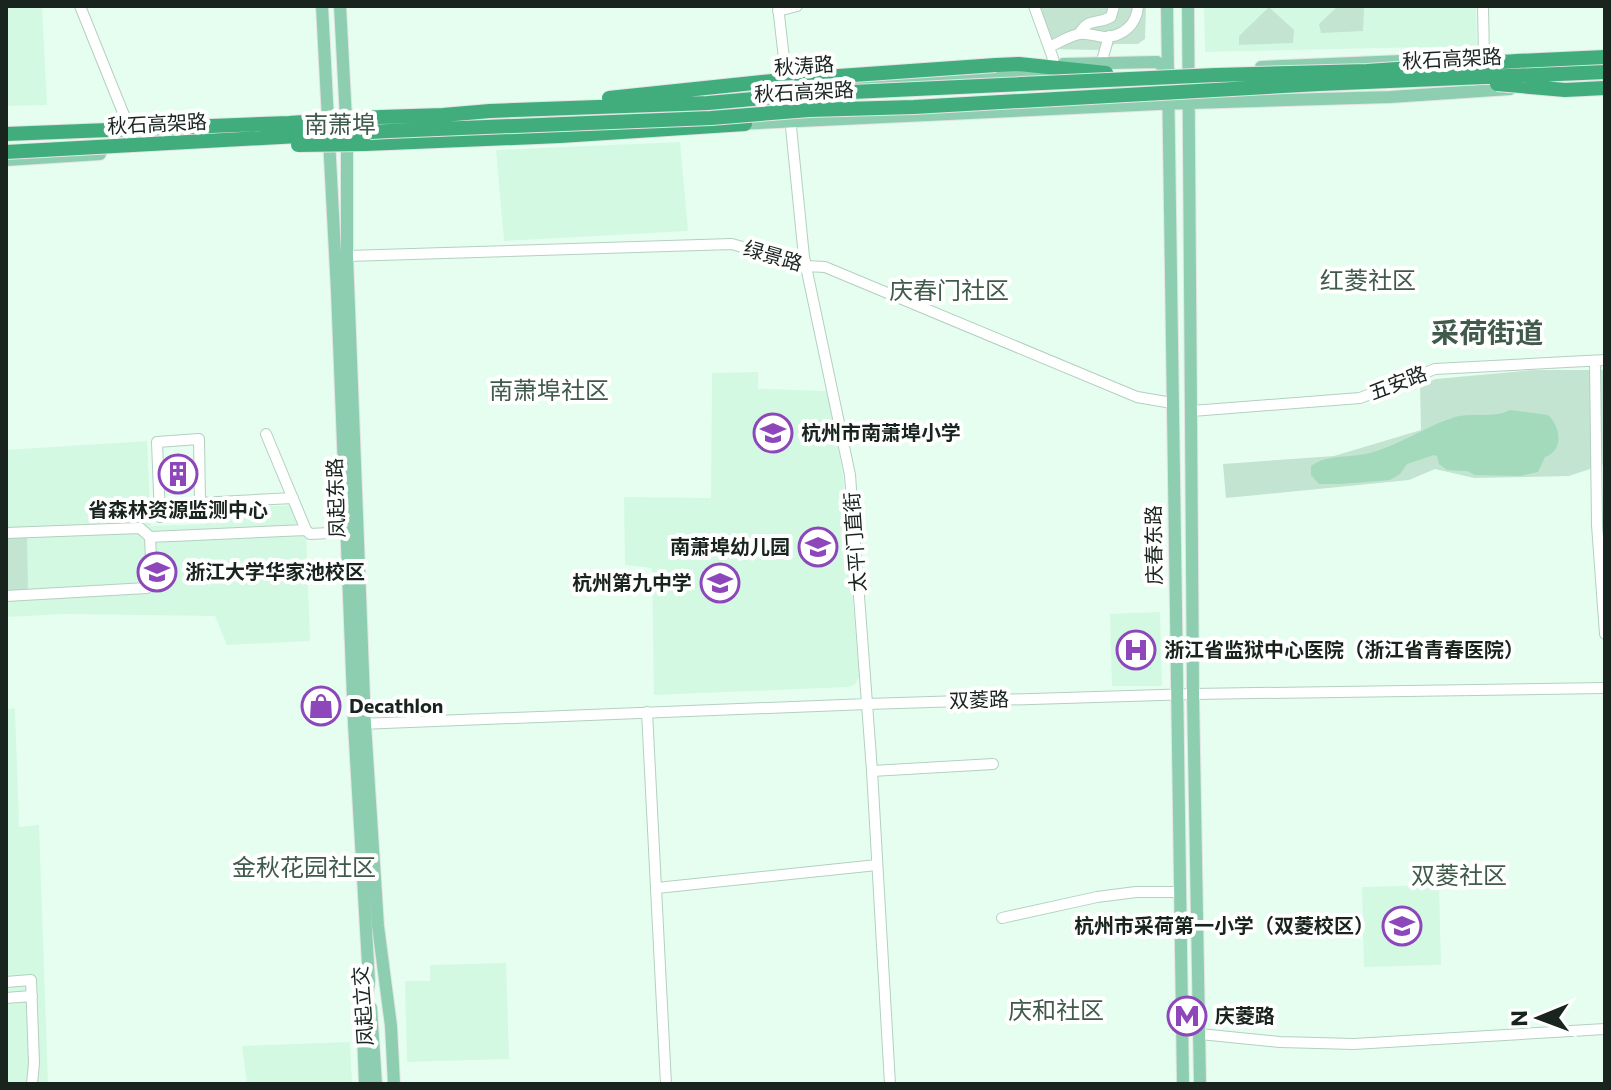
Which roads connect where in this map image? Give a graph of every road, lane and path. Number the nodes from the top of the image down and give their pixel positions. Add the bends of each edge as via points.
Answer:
1 (80, 6) edge
2 (322, 6) edge
3 (340, 6) edge
4 (797, 6) edge
5 (1034, 6) edge
6 (1114, 6) edge
7 (1138, 6) edge
8 (1167, 6) edge
9 (1188, 6) edge
10 (1483, 6) edge
11 (778, 8) edge
12 (1079, 34) junction
13 (1109, 36) junction
14 (1049, 47) junction
15 (1605, 54) edge
16 (1103, 57) dead end
17 (1484, 58) junction
18 (1055, 64) junction
19 (1189, 70) junction
20 (1169, 71) junction
21 (1605, 72) edge
22 (786, 73) junction
23 (1106, 73) junction
24 (1441, 79) junction
25 (1605, 85) edge
26 (787, 87) junction
27 (1169, 104) junction
28 (1190, 104) junction
29 (490, 111) junction
30 (345, 115) junction
31 (328, 116) junction
32 (790, 121) junction
33 (745, 124) junction
34 (128, 125) junction
35 (6, 128) edge
36 (6, 134) edge
37 (347, 138) junction
38 (328, 140) junction
39 (190, 142) junction
40 (6, 152) edge
41 (6, 160) edge
42 (347, 256) junction
43 (806, 266) junction
44 (1600, 360) edge
45 (1172, 403) junction
46 (1192, 411) junction
47 (266, 434) dead end
48 (293, 498) junction
49 (160, 517) dead end
50 (306, 530) junction
51 (347, 532) junction
52 (6, 533) edge
53 (150, 537) junction
54 (6, 596) edge
55 (1605, 634) edge
56 (1605, 688) edge
57 (1176, 694) junction
58 (1193, 694) junction
59 (867, 704) junction
60 (647, 712) junction
61 (360, 724) junction
62 (993, 764) dead end
63 (872, 771) junction
64 (877, 865) junction
65 (657, 888) junction
66 (1179, 892) junction
67 (1002, 918) dead end
68 (378, 926) junction
69 (369, 981) junction
70 (6, 982) edge
71 (32, 996) junction
72 (6, 998) edge
73 (1605, 1029) edge
74 (379, 1033) junction
75 (1200, 1034) junction
76 (32, 1084) edge
77 (365, 1084) edge
78 (376, 1084) edge
79 (391, 1084) edge
80 (666, 1084) edge
81 (890, 1084) edge
82 (1183, 1084) edge
83 (1200, 1084) edge

1 - 34 street
2 - 31 main road, 凤起东路
3 - 30 main road, 凤起东路
4 - 11 street
5 - 14 street
6 - 12 street via 1111,17 1084,25
7 - 13 street via 1129,29
8 - 20 main road, 庆春东路
9 - 19 main road, 庆春东路
10 - 17 street
11 - 22 street, 太平门直街
12 - 13 street
12 - 14 street
13 - 16 street
14 - 18 street
15 - 17 main road, 秋涛路
15 - 29 highway, 秋石高架路, bridge via 1367,71
17 - 19 main road, 秋涛路
18 - 20 main road via 1157,62
18 - 22 main road
19 - 20 main road, 秋涛路
19 - 28 main road, 庆春东路
20 - 23 main road, 秋涛路
20 - 27 main road, 庆春东路
21 - 24 highway, 秋石高架路, bridge
22 - 26 street, 太平门直街
23 - 26 main road, 秋涛路
23 - 29 highway, bridge via 996,65 782,80
24 - 25 highway, bridge via 1565,90
24 - 39 highway, 秋石高架路, bridge
25 - 28 main road
26 - 30 main road, 秋涛路
26 - 32 street, 太平门直街
27 - 28 main road
27 - 32 main road
27 - 45 main road, 庆春东路
28 - 46 main road, 庆春东路
29 - 36 highway, 秋石高架路, bridge
30 - 31 main road, 秋涛路
30 - 37 main road, 凤起东路
31 - 34 main road, 秋涛路
31 - 38 main road, 凤起东路
32 - 33 main road
32 - 43 street, 太平门直街
33 - 37 main road
33 - 39 highway, bridge via 320,145
34 - 35 main road, 秋涛路
37 - 38 main road
37 - 42 main road, 凤起东路
38 - 41 main road
38 - 51 main road, 凤起东路
39 - 40 highway, 秋石高架路, bridge
42 - 43 street, 绿景路 via 732,244
42 - 61 main road, 凤起东路
43 - 45 street, 绿景路 via 825,267 1137,397
43 - 59 street, 太平门直街 via 850,475
44 - 46 street, 五安路 via 1435,369 1360,398
44 - 55 street via 1597,525
45 - 57 main road, 庆春东路
46 - 58 main road, 庆春东路
47 - 48 street
48 - 49 street via 200,503 199,439 157,442
48 - 50 street
50 - 51 street
50 - 53 street
51 - 61 main road, 凤起东路
52 - 53 street via 140,528
53 - 54 street via 152,582 147,588
56 - 58 street, 双菱路
57 - 58 street, 双菱路
57 - 59 street, 双菱路
57 - 66 main road, 庆春东路
58 - 75 main road, 庆春东路
59 - 60 street, 双菱路
59 - 63 street, 太平门直街
60 - 61 street, 双菱路
60 - 65 street
61 - 68 main road, 凤起东路
61 - 69 main road, 凤起东路
62 - 63 street
63 - 64 street, 太平门直街
64 - 65 street
64 - 81 street, 太平门直街
65 - 80 street
66 - 67 street via 1097,897
66 - 82 main road, 庆春东路
68 - 74 main road, 凤起立交
68 - 79 main road, 凤起东路 via 391,1026
69 - 74 main road, 凤起立交
69 - 77 main road, 凤起东路
70 - 71 street via 31,980
71 - 72 street
71 - 76 street
73 - 75 street via 1354,1044
74 - 78 main road, 凤起立交
74 - 79 main road, 凤起立交
75 - 83 main road, 庆春东路

